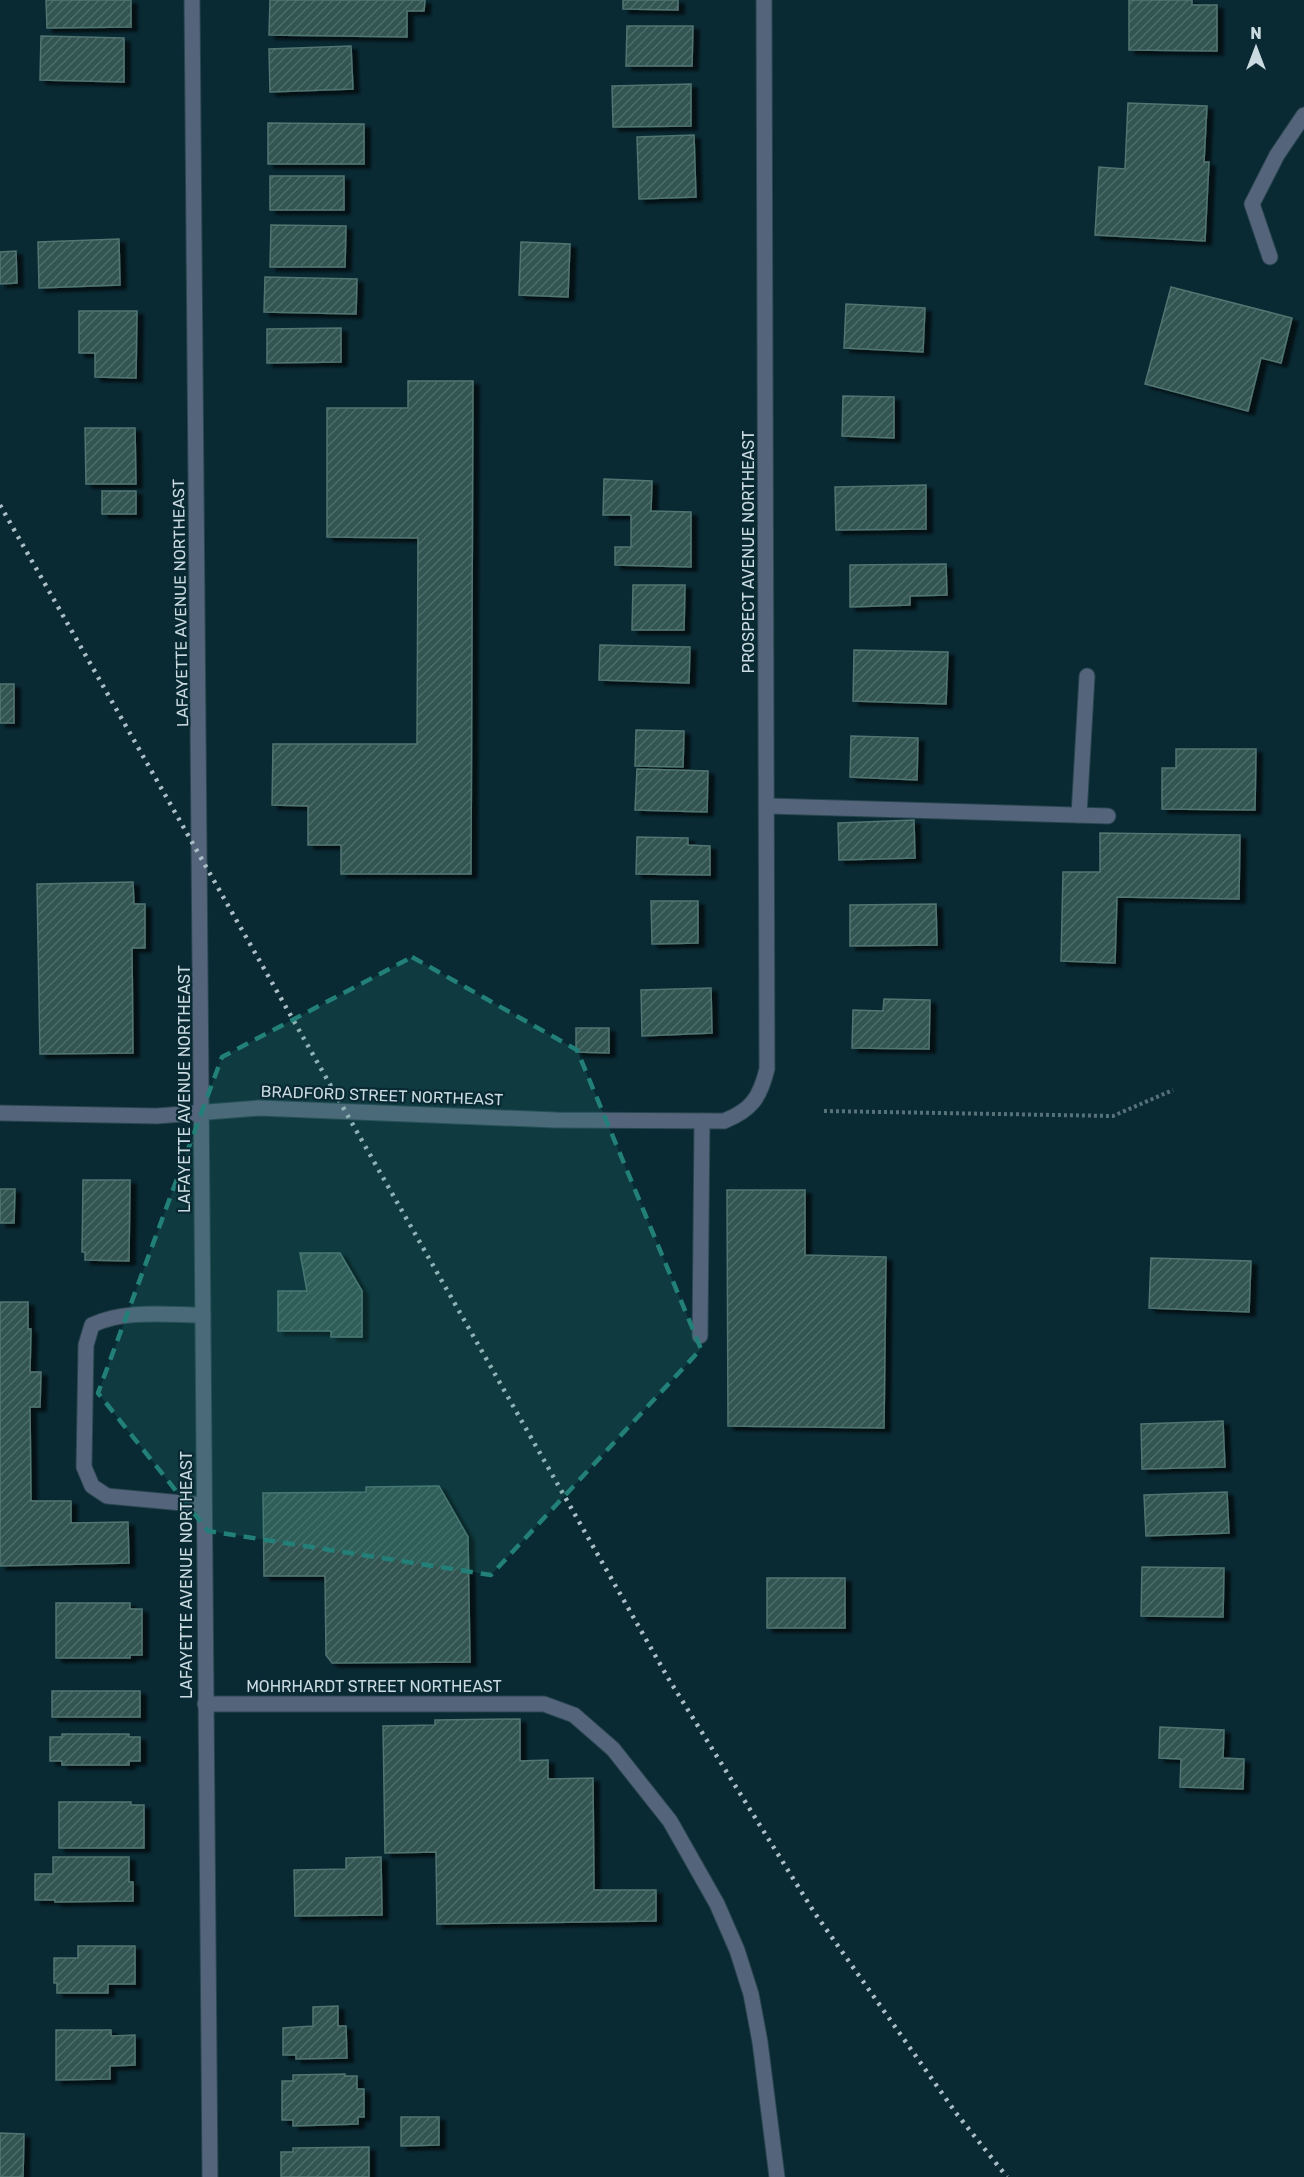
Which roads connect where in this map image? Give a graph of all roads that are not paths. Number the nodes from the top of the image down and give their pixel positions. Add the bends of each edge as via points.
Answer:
1 (192, 0) edge
2 (764, 0) edge
3 (1304, 115) edge
4 (1270, 257) dead end
5 (1087, 676) dead end
6 (768, 806) junction
7 (1078, 815) junction
8 (1108, 816) dead end
9 (755, 1101) joint
10 (202, 1112) junction
11 (0, 1113) edge
12 (702, 1120) junction
13 (203, 1315) junction
14 (700, 1336) dead end
15 (204, 1505) junction
16 (205, 1704) junction
17 (210, 2177) edge
18 (777, 2177) edge

1 - 10 street, LAFAYETTE AVENUE NORTHEAST
2 - 6 street, PROSPECT AVENUE NORTHEAST
3 - 4 street via 1277,155 1252,204
5 - 7 street
6 - 7 street
6 - 9 street, PROSPECT AVENUE NORTHEAST via 767,1069
7 - 8 street
9 - 12 street, BRADFORD STREET NORTHEAST via 741,1114 724,1120
10 - 11 street, BRADFORD STREET NORTHEAST via 157,1116
10 - 12 street, BRADFORD STREET NORTHEAST via 259,1108 555,1120
10 - 13 street, LAFAYETTE AVENUE NORTHEAST
12 - 14 street
13 - 15 street, LAFAYETTE AVENUE NORTHEAST
13 - 15 street via 107,1318 92,1324 86,1345 84,1467 92,1486 107,1496
15 - 16 street, LAFAYETTE AVENUE NORTHEAST
16 - 17 street, LAFAYETTE AVENUE NORTHEAST
16 - 18 street, MOHRHARDT STREET NORTHEAST via 544,1704 574,1715 613,1749 669,1821 717,1904 751,1994

